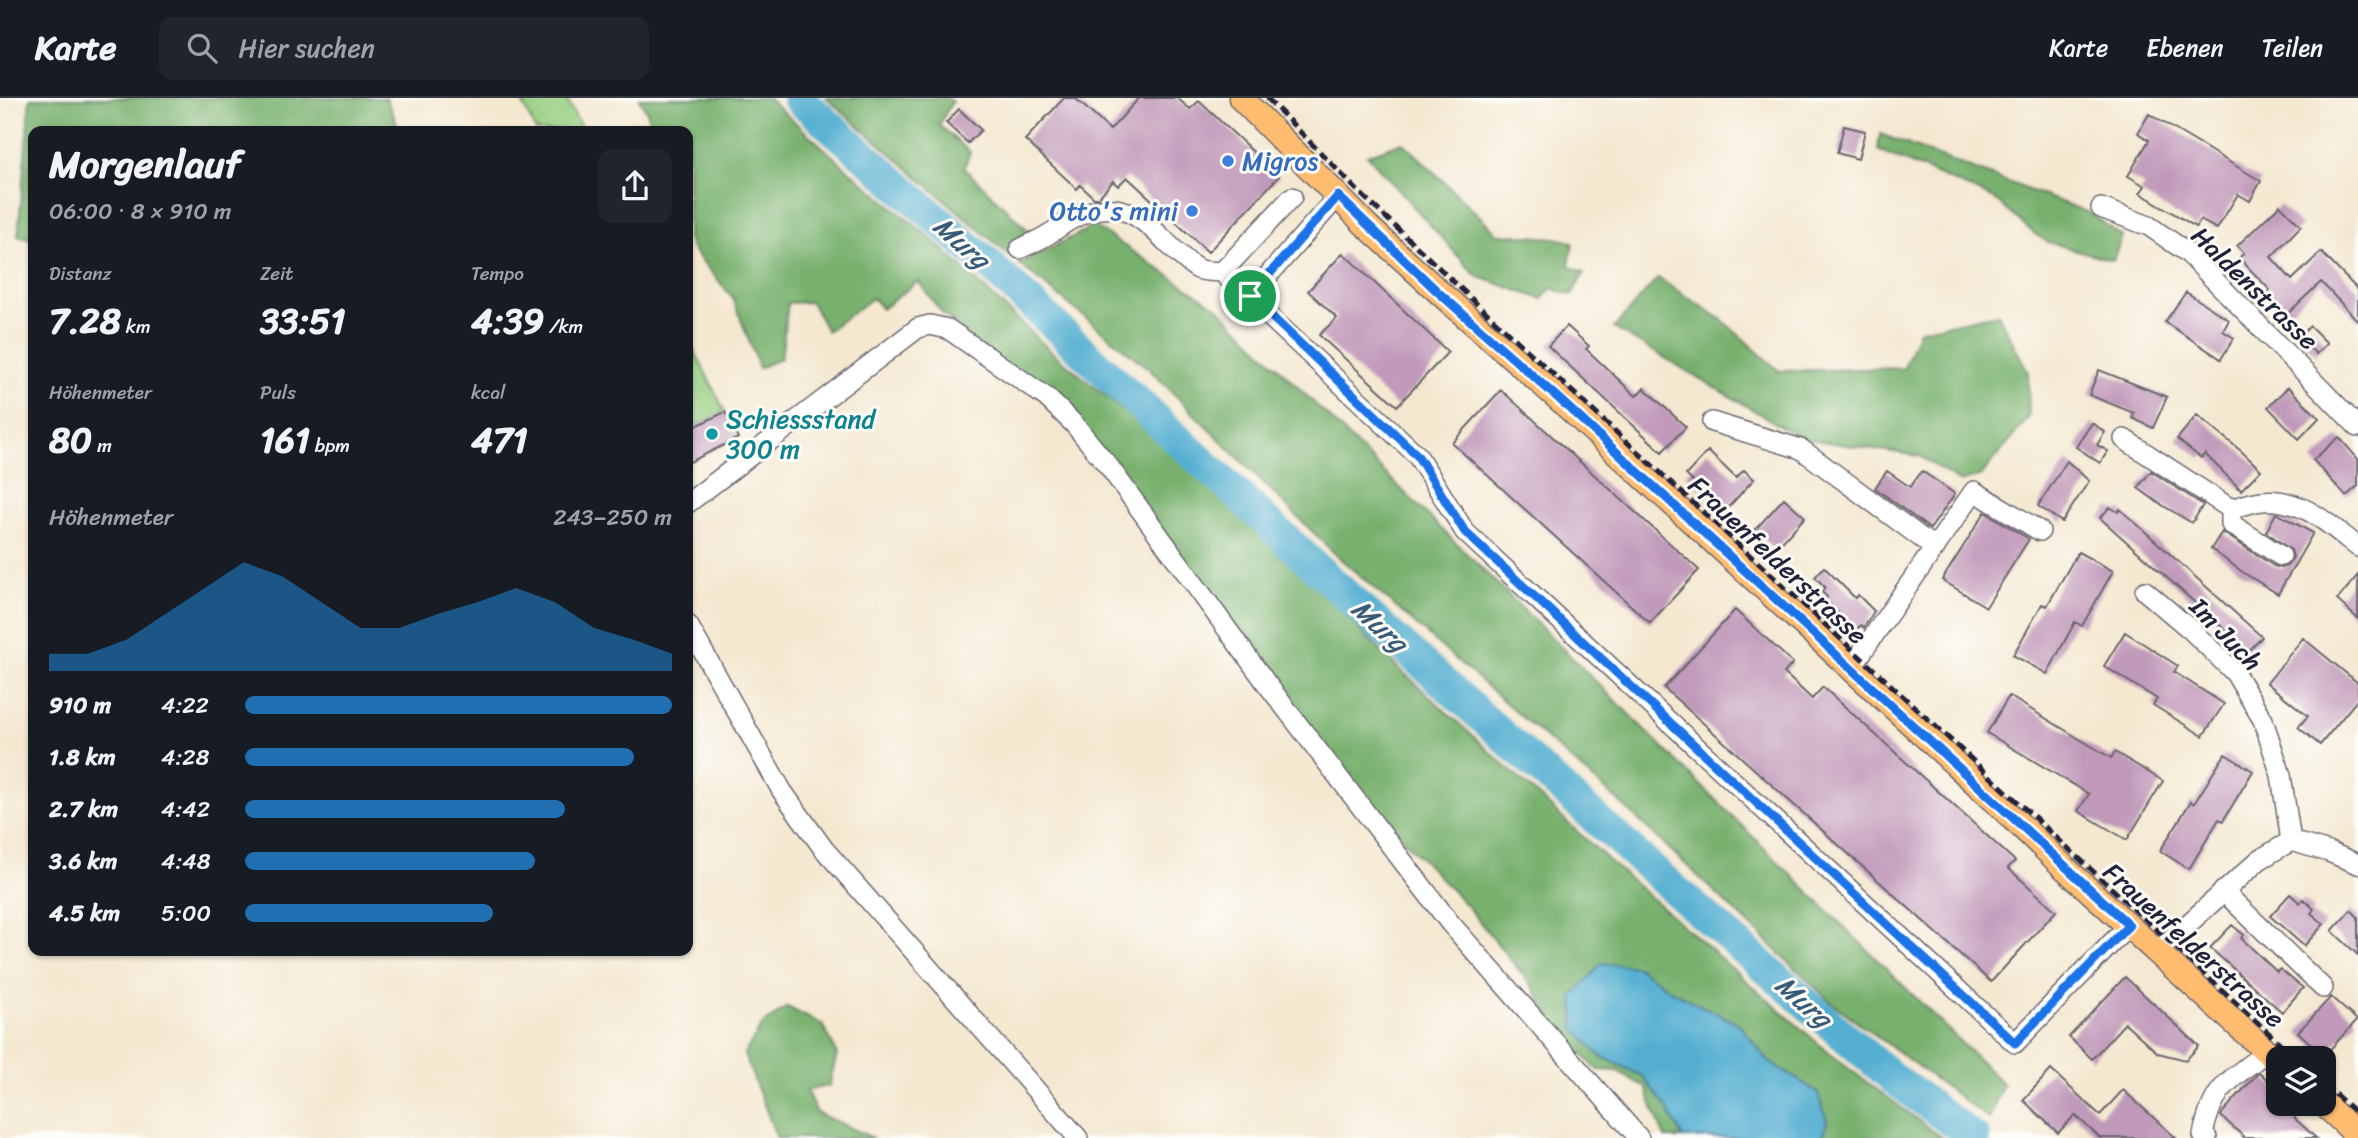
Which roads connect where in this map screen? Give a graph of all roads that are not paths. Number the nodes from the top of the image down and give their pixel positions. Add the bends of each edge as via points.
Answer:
1 (1241, 98) edge
2 (1338, 196) junction
3 (1292, 197) dead end
4 (2101, 208) dead end
5 (1020, 249) dead end
6 (1222, 272) junction
7 (1250, 296) junction
8 (1712, 422) dead end
9 (2358, 427) edge
10 (2124, 439) dead end
11 (693, 499) edge
12 (2231, 509) junction
13 (2040, 531) dead end
14 (2358, 547) edge
15 (1935, 548) junction
16 (2281, 556) dead end
17 (2145, 591) dead end
18 (693, 634) edge
19 (1851, 668) junction
20 (2291, 841) junction
21 (2358, 864) edge
22 (2223, 891) junction
23 (2129, 925) junction
24 (2158, 952) junction
25 (2323, 988) dead end
26 (2266, 1051) edge
27 (2266, 1061) edge
28 (2336, 1115) edge
29 (2358, 1136) edge
30 (1078, 1138) edge
31 (1639, 1138) edge
32 (2207, 1138) edge

1 - 2 main road, Frauenfelderstrasse
2 - 7 street
2 - 19 main road, Frauenfelderstrasse
3 - 6 street
4 - 9 street, Haldenstrasse via 2149,226 2188,253
5 - 6 street via 1070,218 1110,208 1139,216 1198,270
6 - 7 street
7 - 23 street via 1417,455 1465,532 2015,1043
8 - 15 street via 1801,449
10 - 12 street
11 - 31 street via 899,336 930,325 948,329 1046,397 1074,424 1450,923
12 - 14 street via 2262,500 2286,502 2320,516
12 - 16 street via 2231,524
13 - 15 street via 1974,491
15 - 19 street
17 - 20 street, Im Juch via 2235,673 2263,720 2281,775
18 - 30 street via 782,791 823,848
19 - 23 main road, Frauenfelderstrasse
20 - 21 street
20 - 22 street via 2259,860
22 - 24 street
22 - 25 street
23 - 24 main road, Frauenfelderstrasse
24 - 26 main road, Frauenfelderstrasse
27 - 32 street via 2223,1085 2208,1110 2203,1135
28 - 29 main road

